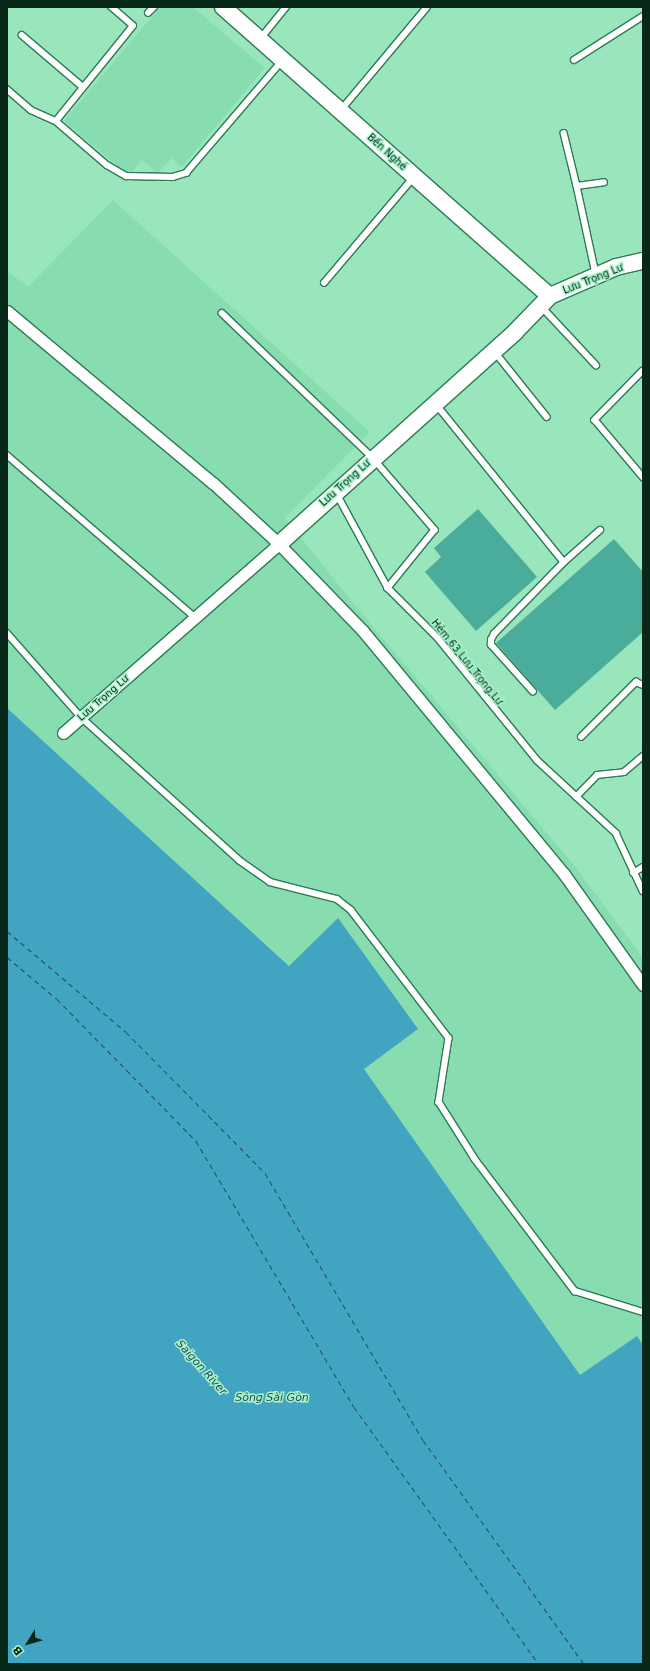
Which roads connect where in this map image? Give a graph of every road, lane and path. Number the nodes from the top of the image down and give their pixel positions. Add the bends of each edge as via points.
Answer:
1 (111, 7) edge
2 (154, 7) edge
3 (224, 7) edge
4 (286, 7) edge
5 (427, 7) edge
6 (148, 13) dead end
7 (643, 16) edge
8 (22, 35) dead end
9 (261, 39) junction
10 (284, 59) junction
11 (574, 60) dead end
12 (83, 87) junction
13 (7, 89) edge
14 (340, 110) junction
15 (56, 121) junction
16 (564, 133) dead end
17 (414, 177) junction
18 (604, 182) dead end
19 (577, 186) junction
20 (643, 262) edge
21 (596, 277) junction
22 (324, 283) dead end
23 (546, 301) junction
24 (7, 311) edge
25 (222, 313) dead end
26 (494, 351) junction
27 (596, 364) dead end
28 (643, 371) edge
29 (434, 403) junction
30 (547, 417) dead end
31 (7, 455) edge
32 (373, 458) junction
33 (643, 477) edge
34 (336, 492) junction
35 (600, 530) dead end
36 (279, 544) junction
37 (564, 562) junction
38 (388, 588) junction
39 (195, 617) junction
40 (7, 633) edge
41 (643, 685) edge
42 (533, 692) dead end
43 (81, 718) junction
44 (63, 733) dead end
45 (581, 737) dead end
46 (643, 756) edge
47 (576, 797) junction
48 (643, 867) edge
49 (633, 873) junction
50 (643, 891) edge
51 (643, 985) edge
52 (643, 1312) edge

1 - 12 lane via 133,26
2 - 6 lane
3 - 9 street, Bến Nghé
4 - 9 lane
5 - 14 lane
7 - 11 lane
8 - 12 lane
9 - 10 street, Bến Nghé
10 - 14 street, Bến Nghé
10 - 15 lane via 186,173 173,177 126,176 107,165
12 - 15 lane
13 - 15 lane via 31,110
14 - 17 street, Bến Nghé
16 - 19 lane
17 - 22 lane
17 - 23 street, Bến Nghé
18 - 19 lane
19 - 21 lane
20 - 21 street, Lưu Trọng Lư via 616,267
21 - 23 street, Lưu Trọng Lư
23 - 26 street, Lưu Trọng Lư
23 - 27 lane
24 - 36 street via 213,483
25 - 32 lane
26 - 29 street, Lưu Trọng Lư
26 - 30 lane
28 - 33 lane via 595,420
29 - 32 street, Lưu Trọng Lư
29 - 37 lane
31 - 39 lane
32 - 34 street, Lưu Trọng Lư
32 - 38 lane via 435,530
34 - 36 street, Lưu Trọng Lư
34 - 38 lane, Hẻm 63 Lưu Trọng Lư
35 - 37 lane
36 - 39 street, Lưu Trọng Lư
36 - 51 street via 368,637 564,874
37 - 42 lane via 491,640 491,645
38 - 47 lane, Hẻm 63 Lưu Trọng Lư via 438,638 537,760
39 - 43 street, Lưu Trọng Lư
40 - 43 lane via 58,688
41 - 45 lane via 636,682
43 - 44 street, Lưu Trọng Lư
43 - 52 lane via 239,860 270,882 337,899 351,910 448,1038 439,1102 475,1159 575,1291
46 - 47 lane via 624,772 596,774
47 - 49 lane, Hẻm 63 Lưu Trọng Lư via 616,834
48 - 49 lane
49 - 50 lane

